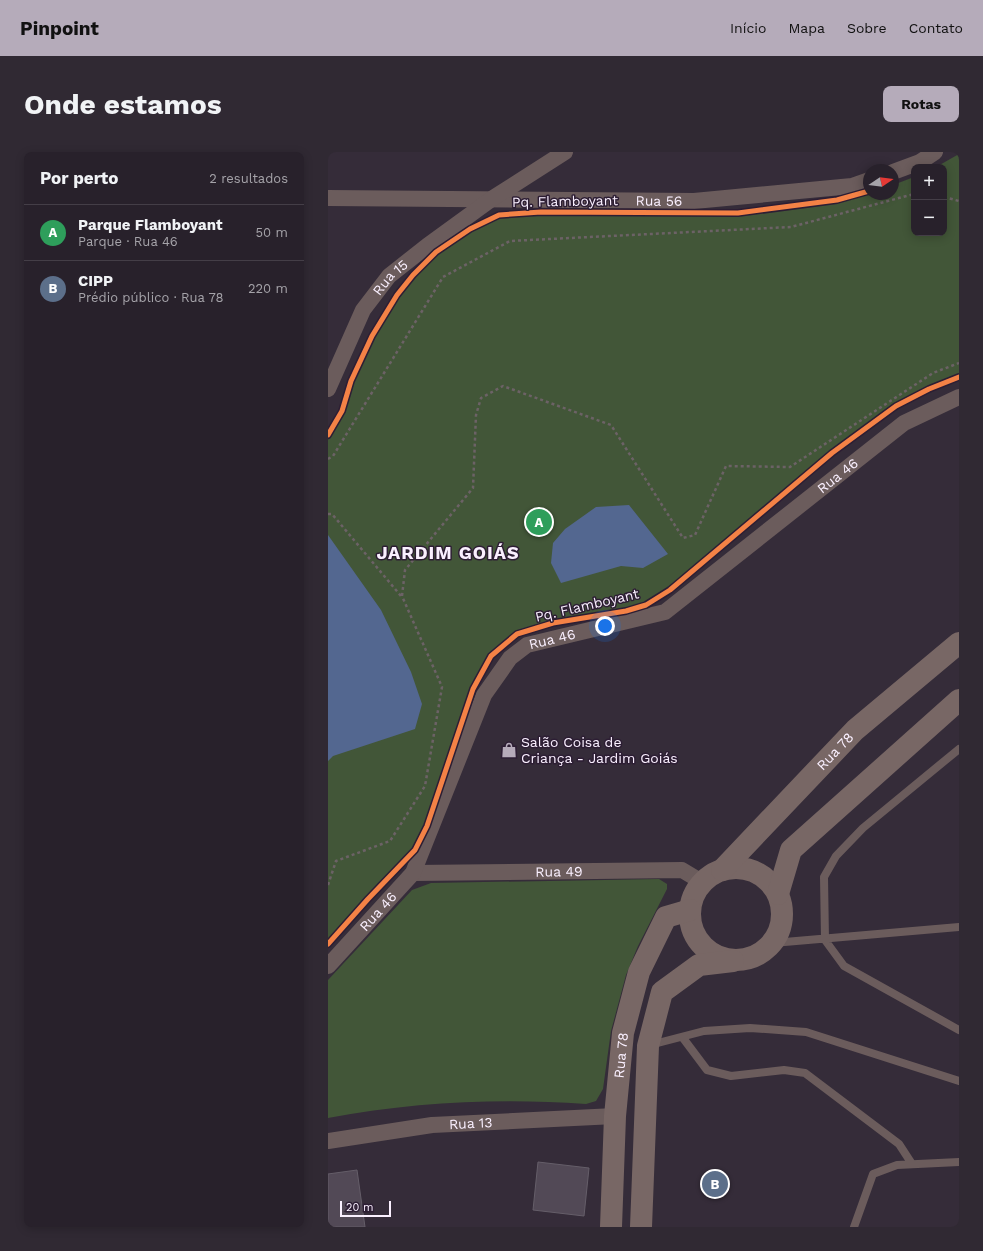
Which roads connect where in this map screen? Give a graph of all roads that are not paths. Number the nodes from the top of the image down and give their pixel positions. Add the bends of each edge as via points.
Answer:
1 (565, 152) edge
2 (935, 152) edge
3 (899, 170) edge
4 (863, 182) edge
5 (328, 198) edge
6 (493, 198) junction
7 (328, 390) edge
8 (959, 397) edge
9 (959, 643) edge
10 (959, 700) edge
11 (959, 749) edge
12 (722, 870) junction
13 (413, 873) junction
14 (702, 882) junction
15 (778, 894) junction
16 (690, 910) junction
17 (959, 927) edge
18 (825, 940) junction
19 (773, 943) junction
20 (733, 961) junction
21 (328, 966) edge
22 (959, 1030) edge
23 (683, 1038) junction
24 (648, 1046) junction
25 (959, 1081) edge
26 (615, 1116) junction
27 (328, 1141) edge
28 (959, 1162) edge
29 (912, 1164) junction
30 (611, 1227) edge
31 (641, 1227) edge
32 (854, 1227) edge

1 - 6 street, Rua 15
2 - 3 street via 920,162
4 - 6 street, Rua 56 via 852,186 694,201
5 - 6 street, Rua 56
6 - 7 street, Rua 15 via 389,276 362,310
8 - 13 street, Rua 46 via 904,423 665,612 526,645 510,658 484,694
9 - 12 main road, Rua 78 via 855,730
10 - 15 main road via 791,850
11 - 18 lane via 863,828 836,856 824,877
12 - 14 main road
12 - 15 main road via 735,868 760,875
13 - 14 street, Rua 49 via 682,870
13 - 21 street, Rua 46
14 - 16 main road via 694,895
15 - 19 main road via 782,906 782,919
16 - 20 main road via 696,938 706,950
16 - 26 main road, Rua 78 via 666,917 639,972 623,1033
17 - 18 lane
18 - 19 lane
18 - 22 lane via 844,966
19 - 20 main road via 762,953 748,959
20 - 24 main road, Rua 78 via 699,966 662,992
23 - 24 lane
23 - 25 lane via 704,1031 750,1028 806,1032
23 - 29 lane via 707,1070 731,1076 784,1070 805,1073 899,1144
24 - 31 main road, Rua 78
26 - 27 street, Rua 13 via 432,1125
26 - 30 main road, Rua 78
28 - 29 lane
29 - 32 lane via 897,1165 873,1174

